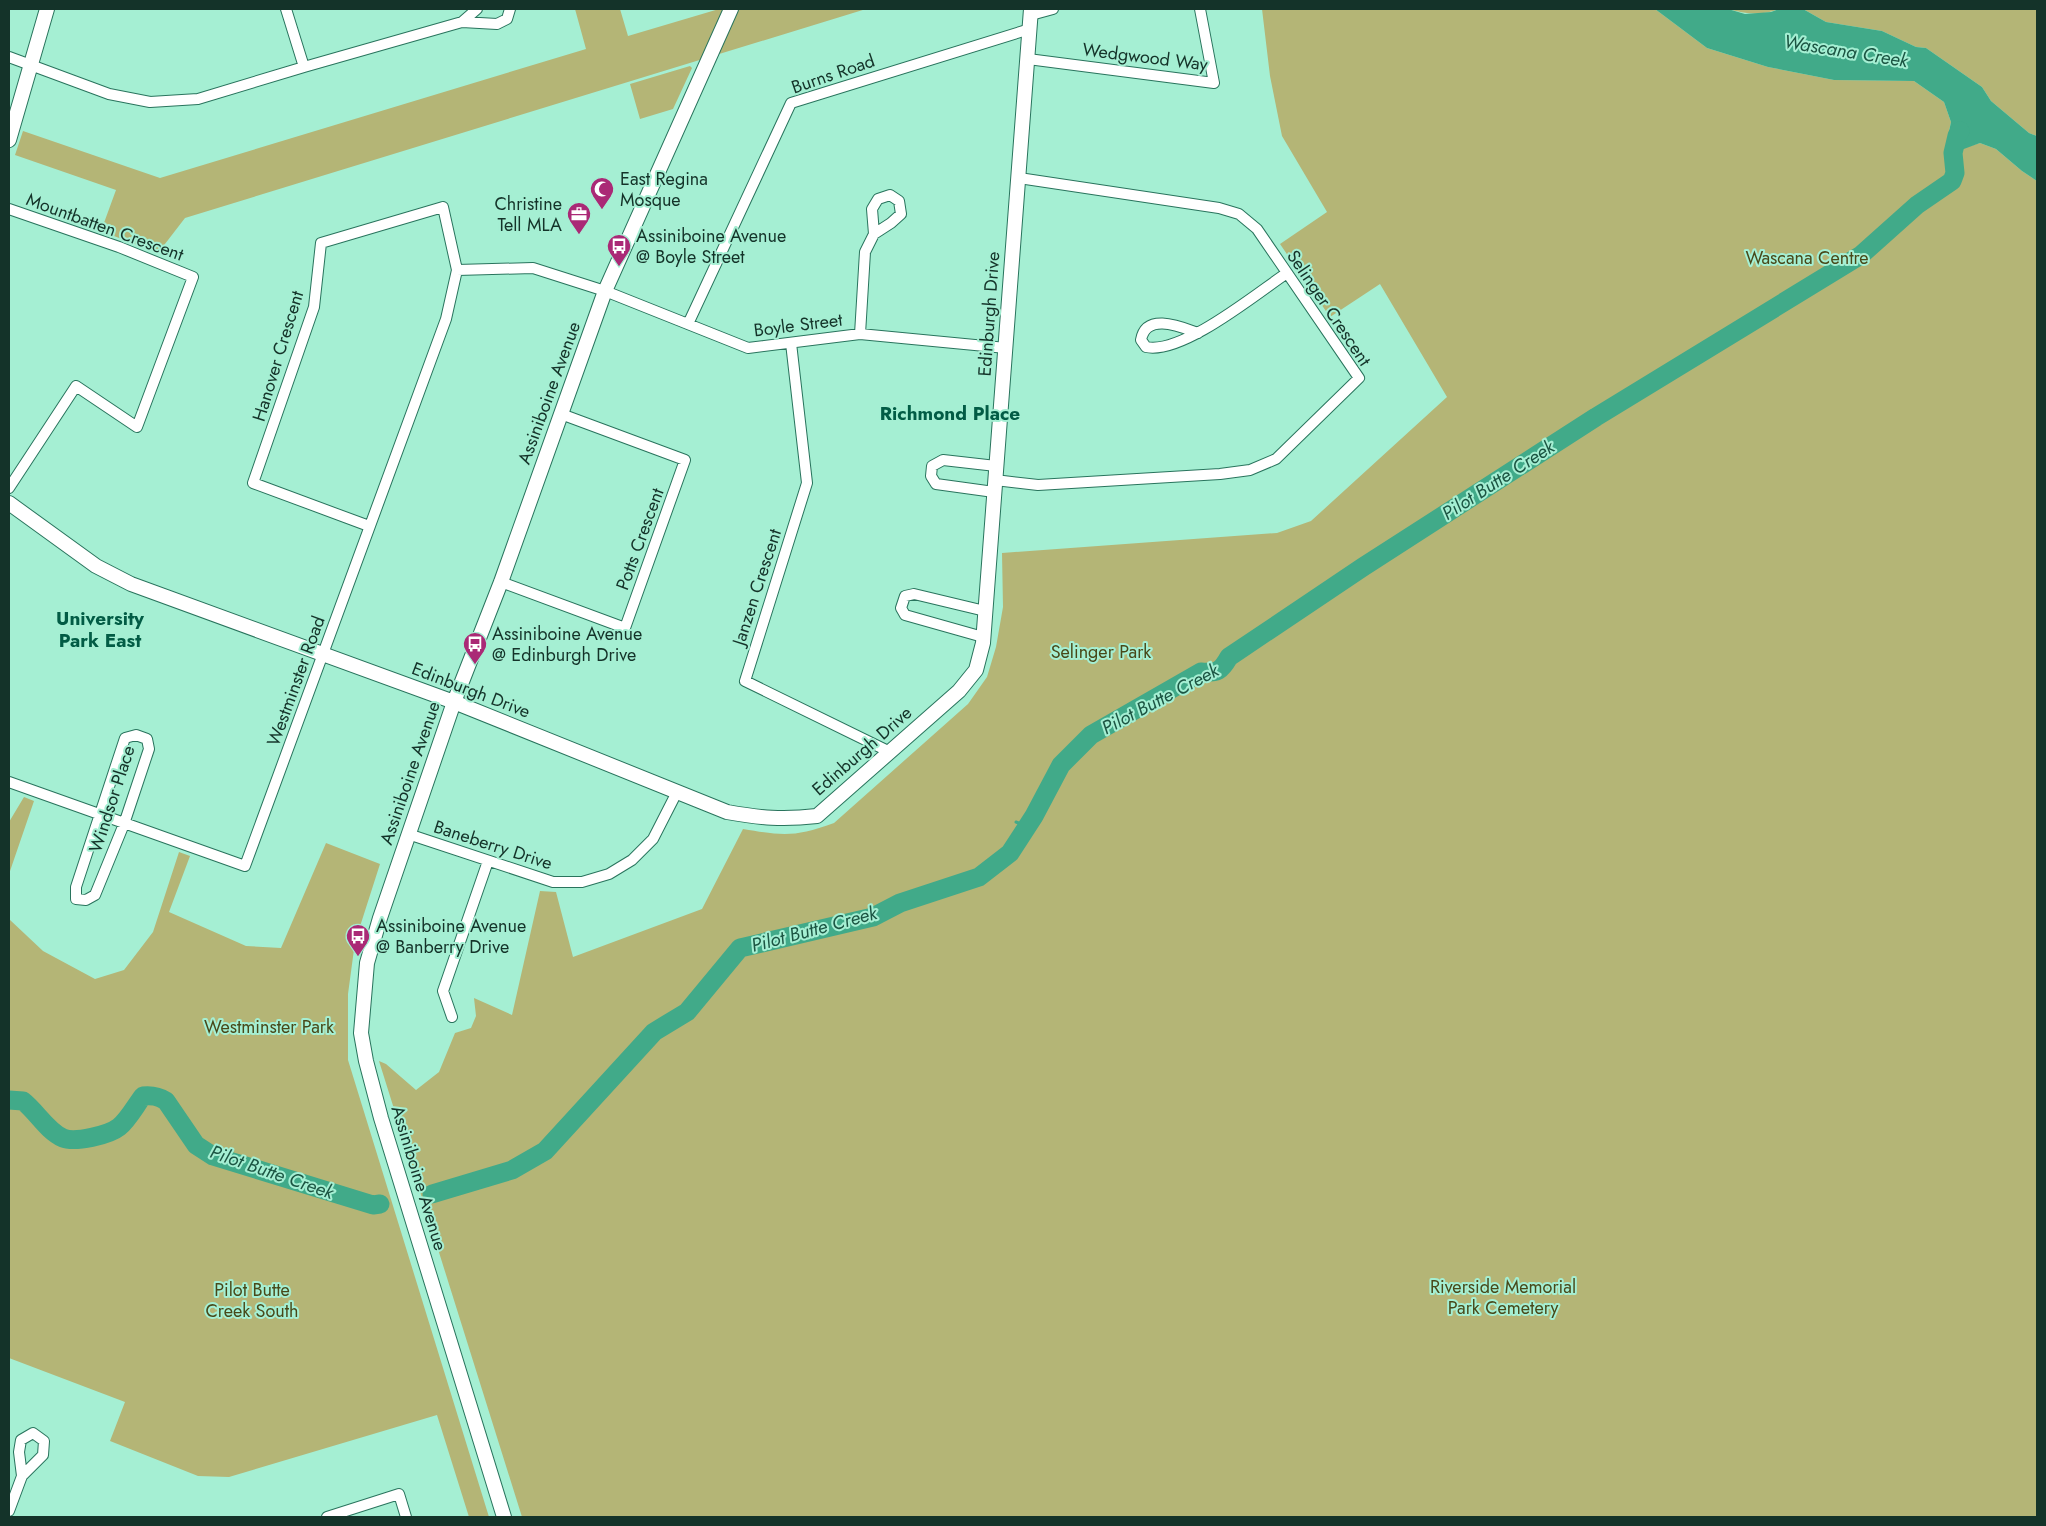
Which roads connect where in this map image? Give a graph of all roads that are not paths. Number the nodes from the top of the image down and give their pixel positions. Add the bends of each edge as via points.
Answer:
1 (47, 9) edge
2 (286, 9) edge
3 (477, 9) edge
4 (510, 9) edge
5 (731, 9) edge
6 (1053, 9) edge
7 (1200, 9) edge
8 (1031, 12) edge
9 (462, 22) junction
10 (1030, 29) junction
11 (9, 57) edge
12 (1028, 59) junction
13 (31, 66) junction
14 (304, 67) junction
15 (9, 140) edge
16 (1019, 178) junction
17 (9, 209) edge
18 (874, 234) dead end
19 (457, 270) junction
20 (1287, 273) junction
21 (605, 292) junction
22 (688, 324) junction
23 (1198, 333) junction
24 (860, 334) junction
25 (791, 343) junction
26 (1006, 348) junction
27 (561, 414) junction
28 (996, 479) junction
29 (9, 488) edge
30 (9, 503) edge
31 (369, 526) junction
32 (501, 582) junction
33 (985, 611) junction
34 (983, 637) junction
35 (323, 655) junction
36 (454, 702) junction
37 (890, 752) junction
38 (9, 782) edge
39 (677, 792) junction
40 (100, 814) junction
41 (124, 824) junction
42 (408, 834) junction
43 (488, 861) junction
44 (452, 1017) dead end
45 (22, 1476) dead end
46 (9, 1512) edge
47 (327, 1517) edge
48 (406, 1517) edge
49 (504, 1517) edge

1 - 13 street
2 - 14 street
3 - 9 street
4 - 9 street via 507,19 497,24
5 - 21 street, Assiniboine Avenue
6 - 8 street
7 - 12 street, Wedgwood Way via 1214,83
8 - 10 street, Edinburgh Drive
9 - 14 street
10 - 12 street, Edinburgh Drive
10 - 22 street, Burns Road via 791,103
11 - 13 street
12 - 16 street, Edinburgh Drive
13 - 14 street via 109,94 150,102 198,99
13 - 15 street
16 - 20 street, Selinger Crescent via 1219,208 1239,214 1257,229
16 - 26 street, Edinburgh Drive
17 - 29 street, Mountbatten Crescent via 193,277 137,427 76,386
18 - 24 street via 865,252
19 - 21 street, Boyle Street via 533,268
19 - 31 street, Westminster Road via 446,319
19 - 31 street, Hanover Crescent via 443,207 321,243 314,307 253,483
20 - 23 street
20 - 28 street, Selinger Crescent via 1359,378 1276,459 1250,470 1220,474 1038,485
21 - 22 street, Boyle Street
21 - 27 street, Assiniboine Avenue
22 - 25 street, Boyle Street via 748,348
23 - 23 street via 1177,325 1150,325 1142,332 1141,340 1146,347 1156,349
24 - 25 street, Boyle Street
24 - 26 street, Boyle Street
25 - 37 street, Janzen Crescent via 807,483 744,681
26 - 28 street, Edinburgh Drive
27 - 32 street, Assiniboine Avenue
27 - 32 street, Potts Crescent via 685,460 625,628
28 - 28 street via 943,460 932,466 931,476 936,484
28 - 33 street, Edinburgh Drive
30 - 35 street, Edinburgh Drive via 96,566 132,584
31 - 35 street, Westminster Road
32 - 36 street, Assiniboine Avenue
33 - 34 street, Edinburgh Drive
33 - 34 street via 914,594 905,596 901,608 905,615
34 - 37 street, Edinburgh Drive via 976,670 959,691
35 - 36 street, Edinburgh Drive
35 - 41 street, Westminster Road via 245,866
36 - 39 street, Edinburgh Drive
36 - 42 street, Assiniboine Avenue
37 - 39 street, Edinburgh Drive via 817,816 789,819 734,813
38 - 40 street, Westminster Road
39 - 43 street, Baneberry Drive via 653,840 632,860 609,874 582,882 553,882
40 - 41 street, Westminster Road
40 - 41 street, Windsor Place via 76,887 76,899 86,900 95,895
40 - 41 street, Windsor Place via 125,738 136,735 147,739 149,749
42 - 43 street, Baneberry Drive
42 - 49 street, Assiniboine Avenue via 367,963 361,1032 381,1118
43 - 44 street via 443,991
45 - 46 street
47 - 48 street via 399,1494

